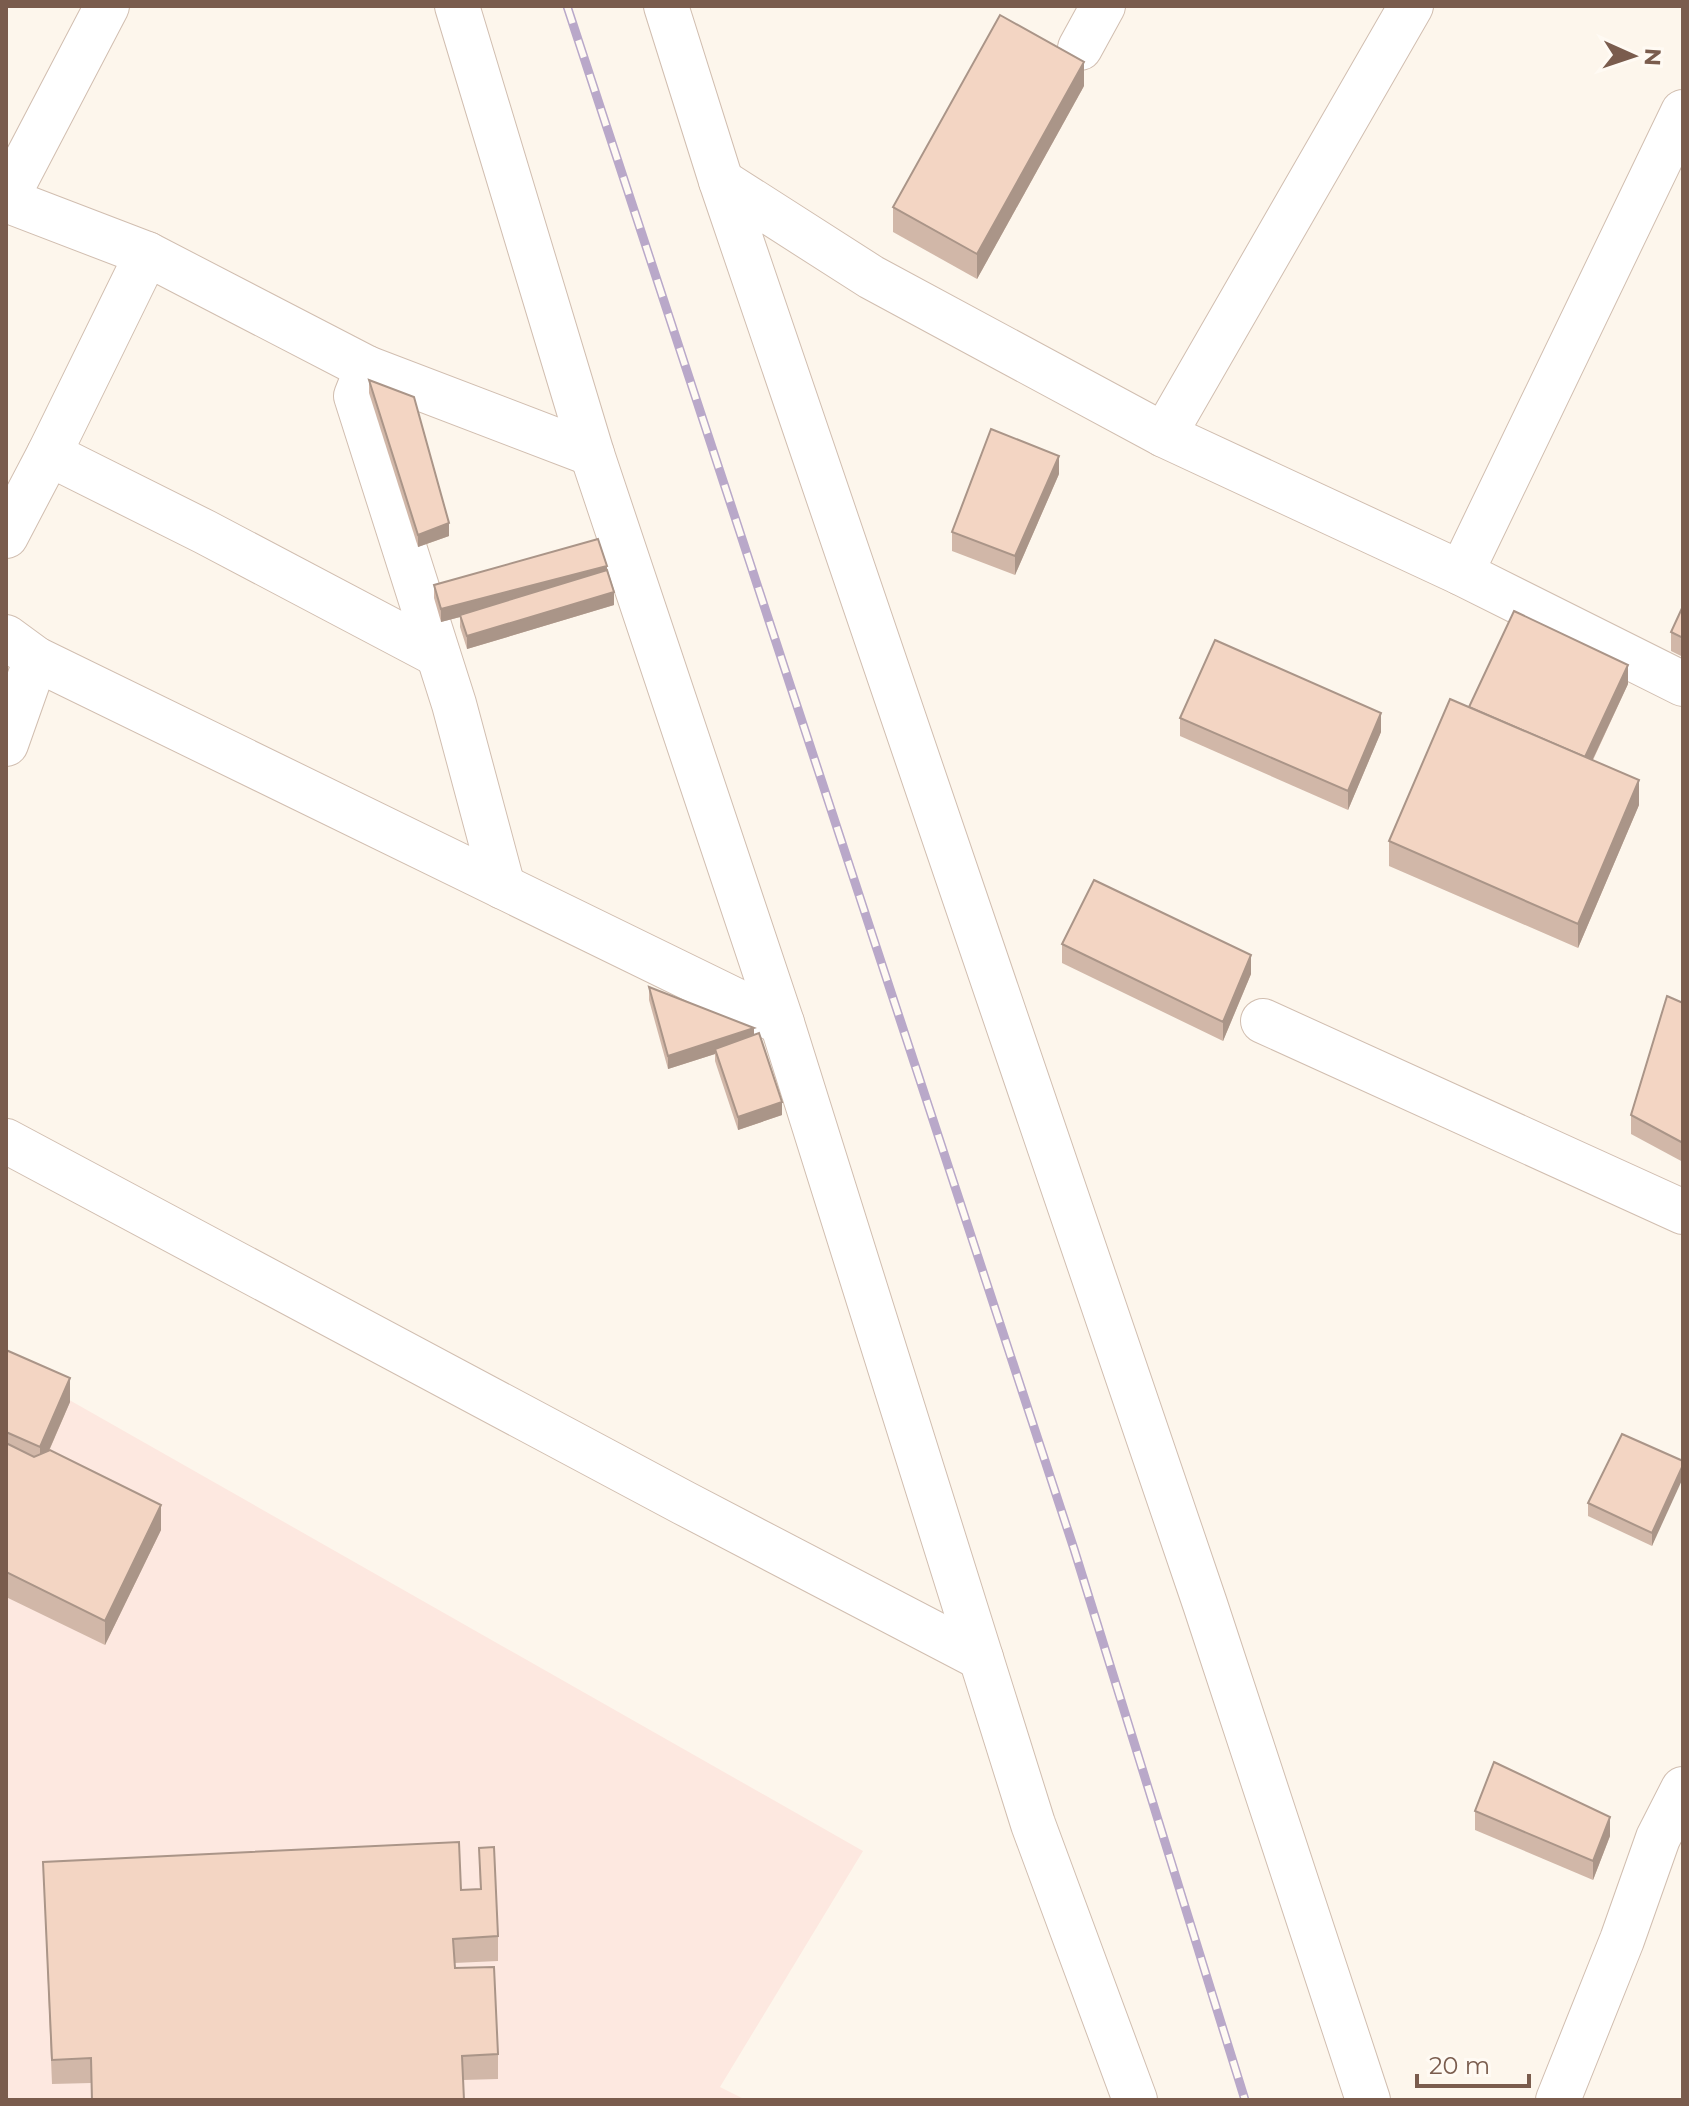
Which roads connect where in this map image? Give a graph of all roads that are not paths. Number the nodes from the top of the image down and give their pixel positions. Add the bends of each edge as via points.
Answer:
1 (107, 6) edge
2 (457, 6) edge
3 (666, 6) edge
4 (1103, 6) edge
5 (1411, 6) edge
6 (1080, 48) dead end
7 (1683, 112) edge
8 (721, 181) junction
9 (6, 200) edge
10 (147, 254) junction
11 (367, 368) junction
12 (1164, 435) junction
13 (49, 454) junction
14 (592, 454) junction
15 (6, 536) edge
16 (1461, 573) junction
17 (16, 650) edge
18 (438, 655) junction
19 (1683, 684) edge
20 (6, 744) edge
21 (503, 887) junction
22 (1263, 1021) dead end
23 (782, 1023) junction
24 (6, 1141) edge
25 (1683, 1212) edge
26 (981, 1658) junction
27 (1683, 1789) edge
28 (1135, 2100) edge
29 (1368, 2100) edge
30 (1558, 2100) edge

1 - 9 street
2 - 14 street
3 - 8 street
4 - 6 street
5 - 12 street
7 - 16 street
8 - 12 street via 871,277
8 - 29 street via 1195,1574
9 - 10 street
10 - 11 street
10 - 13 street
11 - 14 street
11 - 18 street via 356,396
12 - 16 street
13 - 15 street
13 - 18 street
14 - 23 street
16 - 19 street
17 - 20 street
17 - 21 street
18 - 21 street
21 - 23 street
22 - 25 street
23 - 26 street
24 - 26 street
26 - 28 street via 1033,1824
27 - 30 street via 1658,1838

